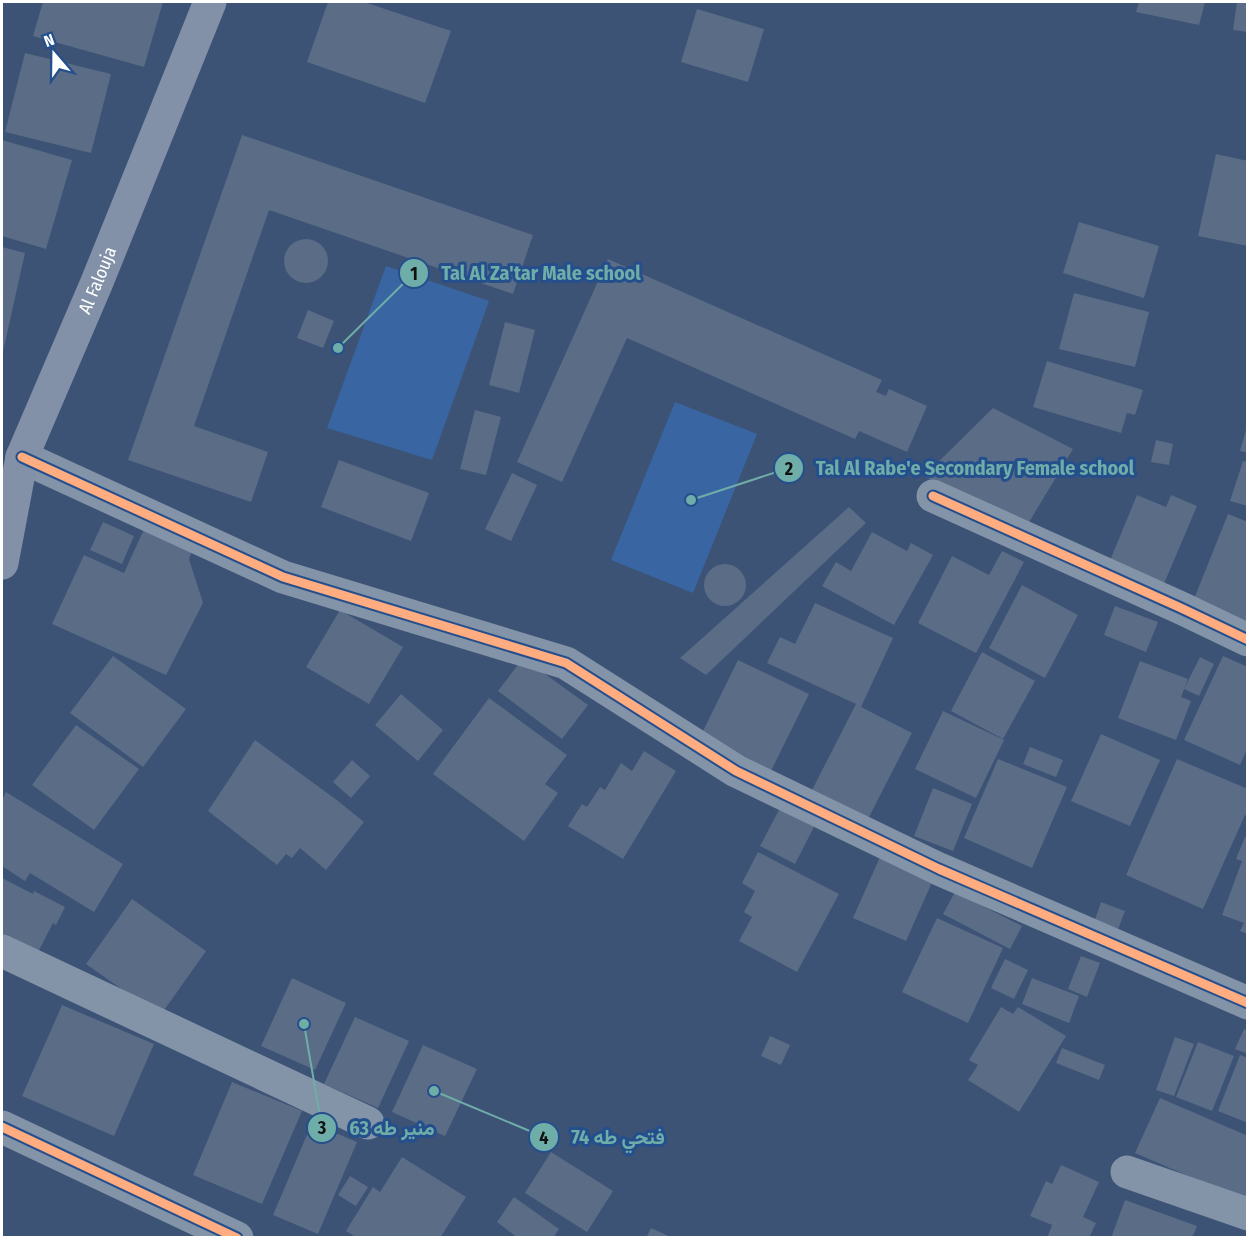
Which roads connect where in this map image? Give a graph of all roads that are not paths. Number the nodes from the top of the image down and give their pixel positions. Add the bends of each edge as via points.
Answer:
1 (210, 2) edge
2 (22, 457) junction
3 (933, 496) dead end
4 (2, 563) edge
5 (1248, 640) edge
6 (2, 951) edge
7 (1248, 1003) edge
8 (368, 1123) dead end
9 (2, 1127) edge
10 (1127, 1172) dead end
11 (1248, 1214) edge
12 (237, 1238) edge

1 - 2 main road, Al Falouja
2 - 4 main road, Al Falouja
2 - 7 street via 283,578 566,663 736,771 939,869
3 - 5 street
6 - 8 street
9 - 12 street
10 - 11 street

